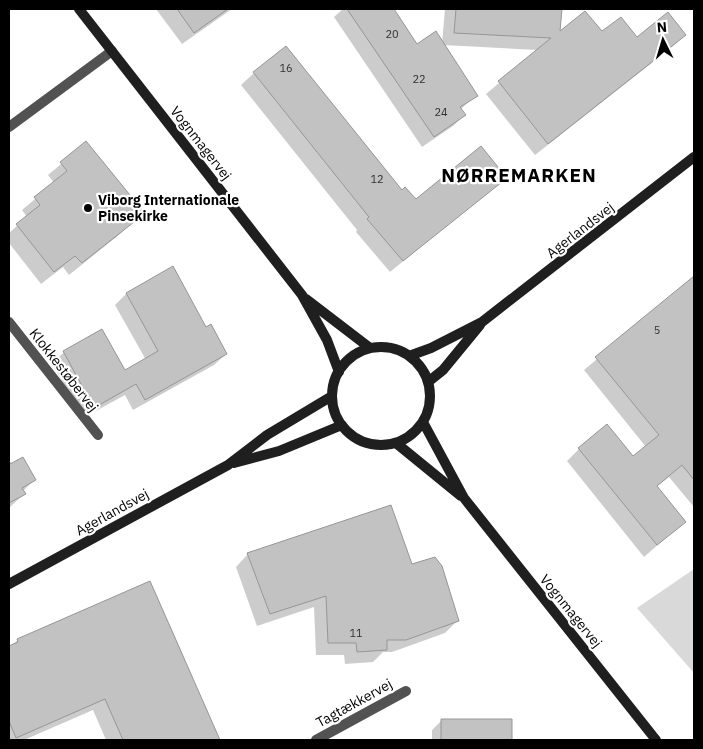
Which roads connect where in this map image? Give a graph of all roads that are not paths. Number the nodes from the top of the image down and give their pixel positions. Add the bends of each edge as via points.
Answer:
1 (79, 9) edge
2 (112, 51) junction
3 (9, 126) edge
4 (694, 157) edge
5 (302, 295) junction
6 (9, 322) edge
7 (482, 322) junction
8 (370, 348) junction
9 (409, 356) junction
10 (338, 372) junction
11 (428, 382) junction
12 (332, 396) junction
13 (423, 422) junction
14 (342, 425) junction
15 (98, 435) dead end
16 (396, 443) junction
17 (228, 465) junction
18 (464, 498) junction
19 (9, 584) edge
20 (406, 691) dead end
21 (316, 740) edge
22 (656, 740) edge

1 - 2 street, Vognmagervej
2 - 3 street
2 - 5 street, Vognmagervej
4 - 7 street, Agerlandsvej
5 - 8 street, Vognmagervej
5 - 10 street, Vognmagervej via 327,340
6 - 15 street, Klokkestøbervej
7 - 9 street, Agerlandsvej
7 - 11 street, Agerlandsvej via 443,370
8 - 9 street via 396,350
8 - 10 street via 352,357
9 - 11 street via 421,367
10 - 12 street
11 - 13 street via 430,400
12 - 14 street via 334,412
12 - 17 street, Agerlandsvej via 267,435
13 - 16 street via 416,431
13 - 18 street, Vognmagervej
14 - 16 street via 367,443
14 - 17 street, Agerlandsvej via 279,451
16 - 18 street, Vognmagervej
17 - 19 street, Agerlandsvej
18 - 22 street, Vognmagervej
20 - 21 street, Tagtækkervej

